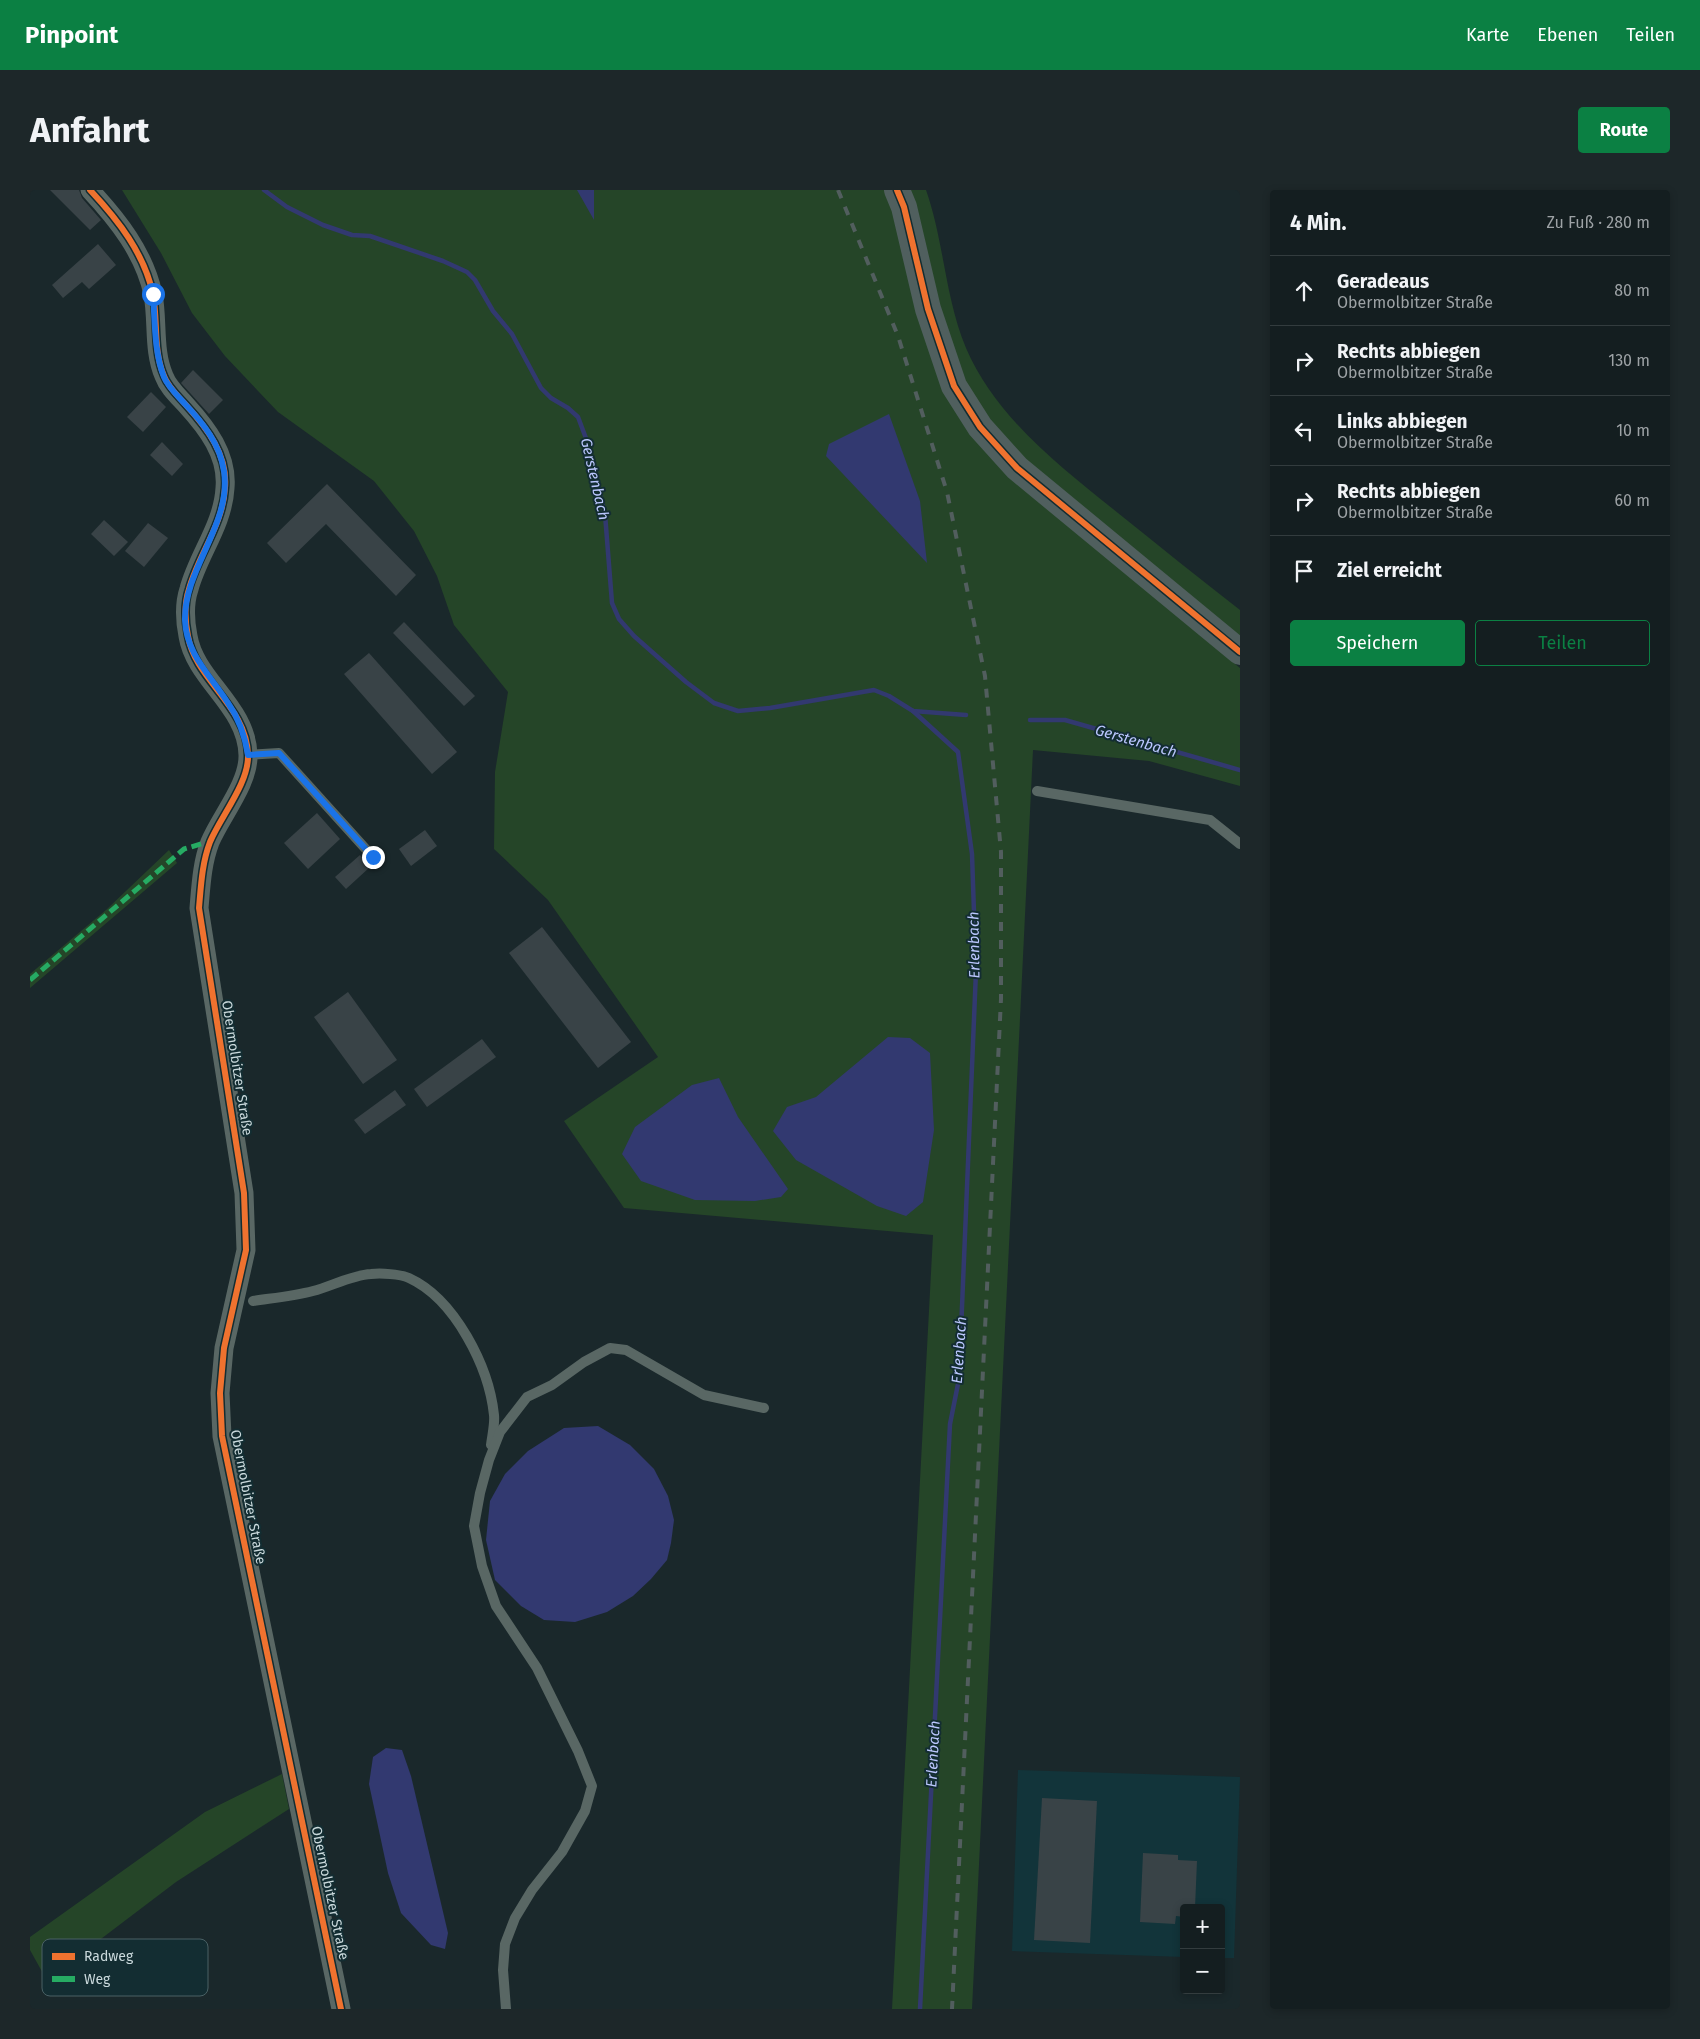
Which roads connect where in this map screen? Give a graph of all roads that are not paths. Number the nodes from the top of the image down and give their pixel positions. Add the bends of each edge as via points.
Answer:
1 (90, 190) edge
2 (897, 190) edge
3 (1240, 652) edge
4 (248, 755) junction
5 (1038, 791) dead end
6 (1240, 844) edge
7 (373, 857) dead end
8 (253, 1301) dead end
9 (764, 1408) dead end
10 (488, 1460) junction
11 (341, 2009) edge
12 (506, 2009) edge

1 - 4 street, Obermolbitzer Straße via 107,208 140,256 153,294 164,378 209,432 218,448 225,488 220,513 188,589 185,621 190,647 244,731
2 - 3 street via 928,309 954,386 980,427 1017,468
4 - 7 lane via 279,753
4 - 11 street, Obermolbitzer Straße via 241,782 210,841 202,870 199,908 244,1192 246,1250 224,1348 220,1393 222,1436
5 - 6 lane via 1210,820
8 - 10 lane via 313,1291 371,1274 407,1277 429,1290 450,1312 482,1366 494,1417
9 - 10 lane via 704,1395 626,1350 610,1348 527,1397 500,1432
10 - 12 lane via 474,1526 482,1566 496,1606 537,1668 592,1786 586,1811 562,1852 515,1918 505,1944

